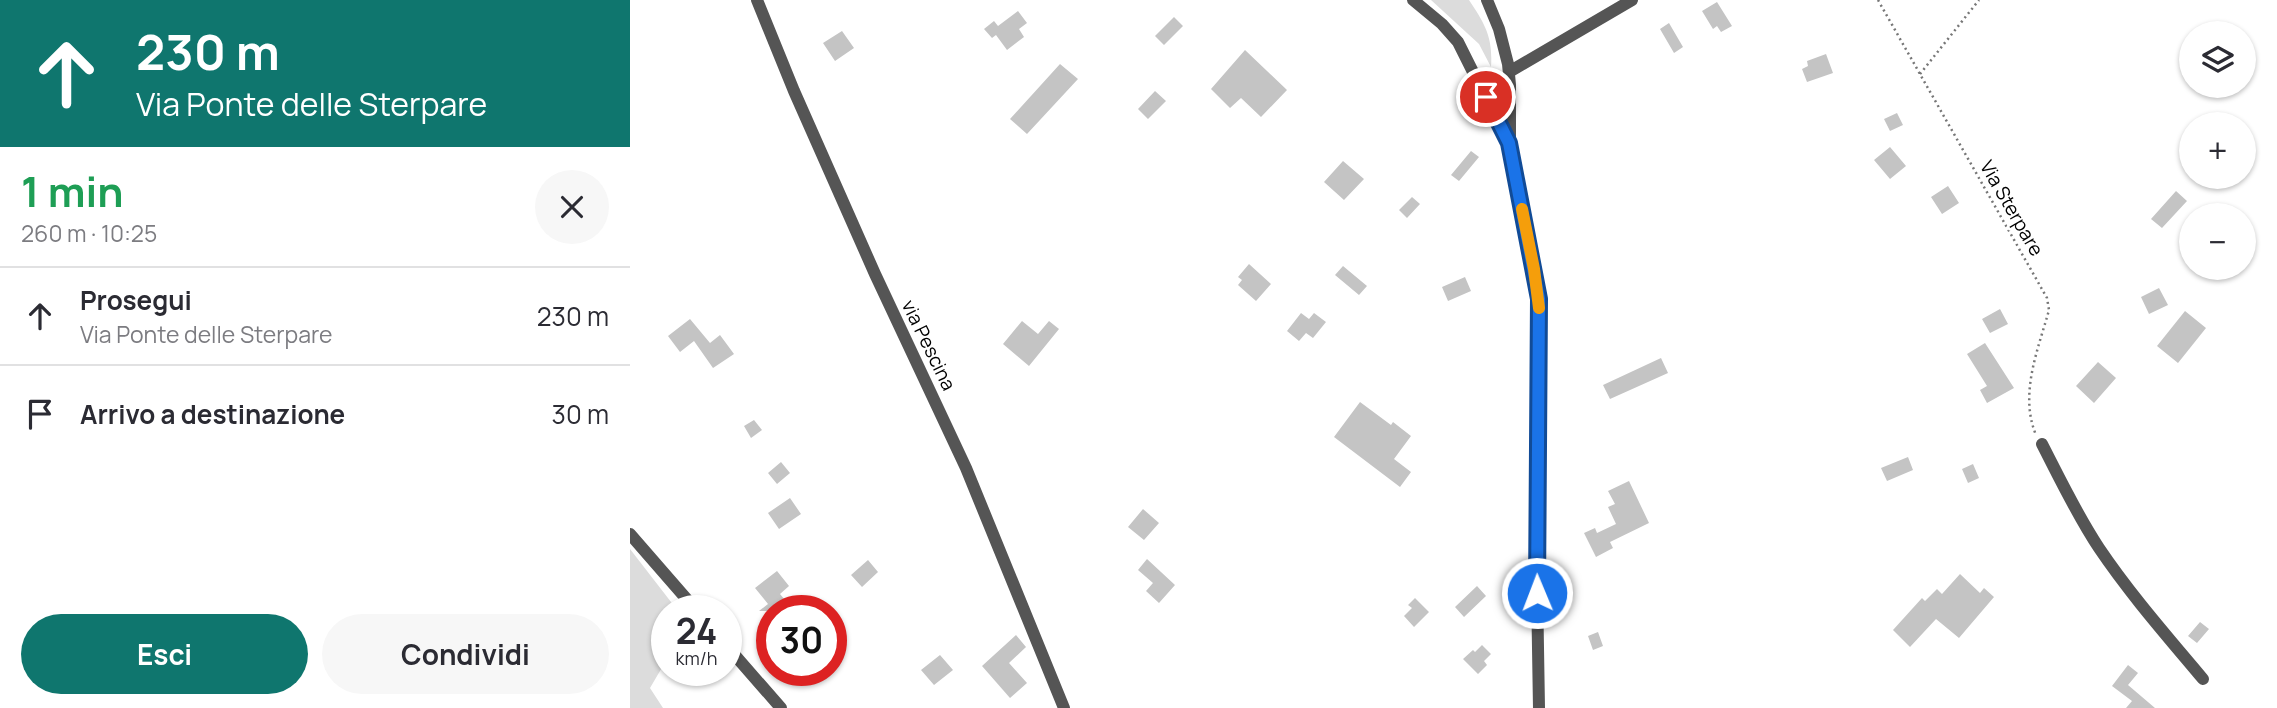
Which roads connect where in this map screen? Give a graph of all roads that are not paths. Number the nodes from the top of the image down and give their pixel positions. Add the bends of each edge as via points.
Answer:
1 (757, 0) edge
2 (1413, 0) edge
3 (1487, 0) edge
4 (1632, 0) edge
5 (1509, 72) junction
6 (1509, 143) junction
7 (2042, 444) road end
8 (630, 534) edge
9 (683, 595) edge
10 (742, 663) edge
11 (2203, 679) dead end
12 (781, 708) edge
13 (1064, 708) edge
14 (1539, 708) edge

1 - 13 street, via Pescina via 879,284 966,468
2 - 6 street via 1458,43
3 - 5 street
4 - 5 street
5 - 6 street
6 - 14 street via 1539,299
7 - 11 street via 2103,554
8 - 9 street
10 - 12 street

